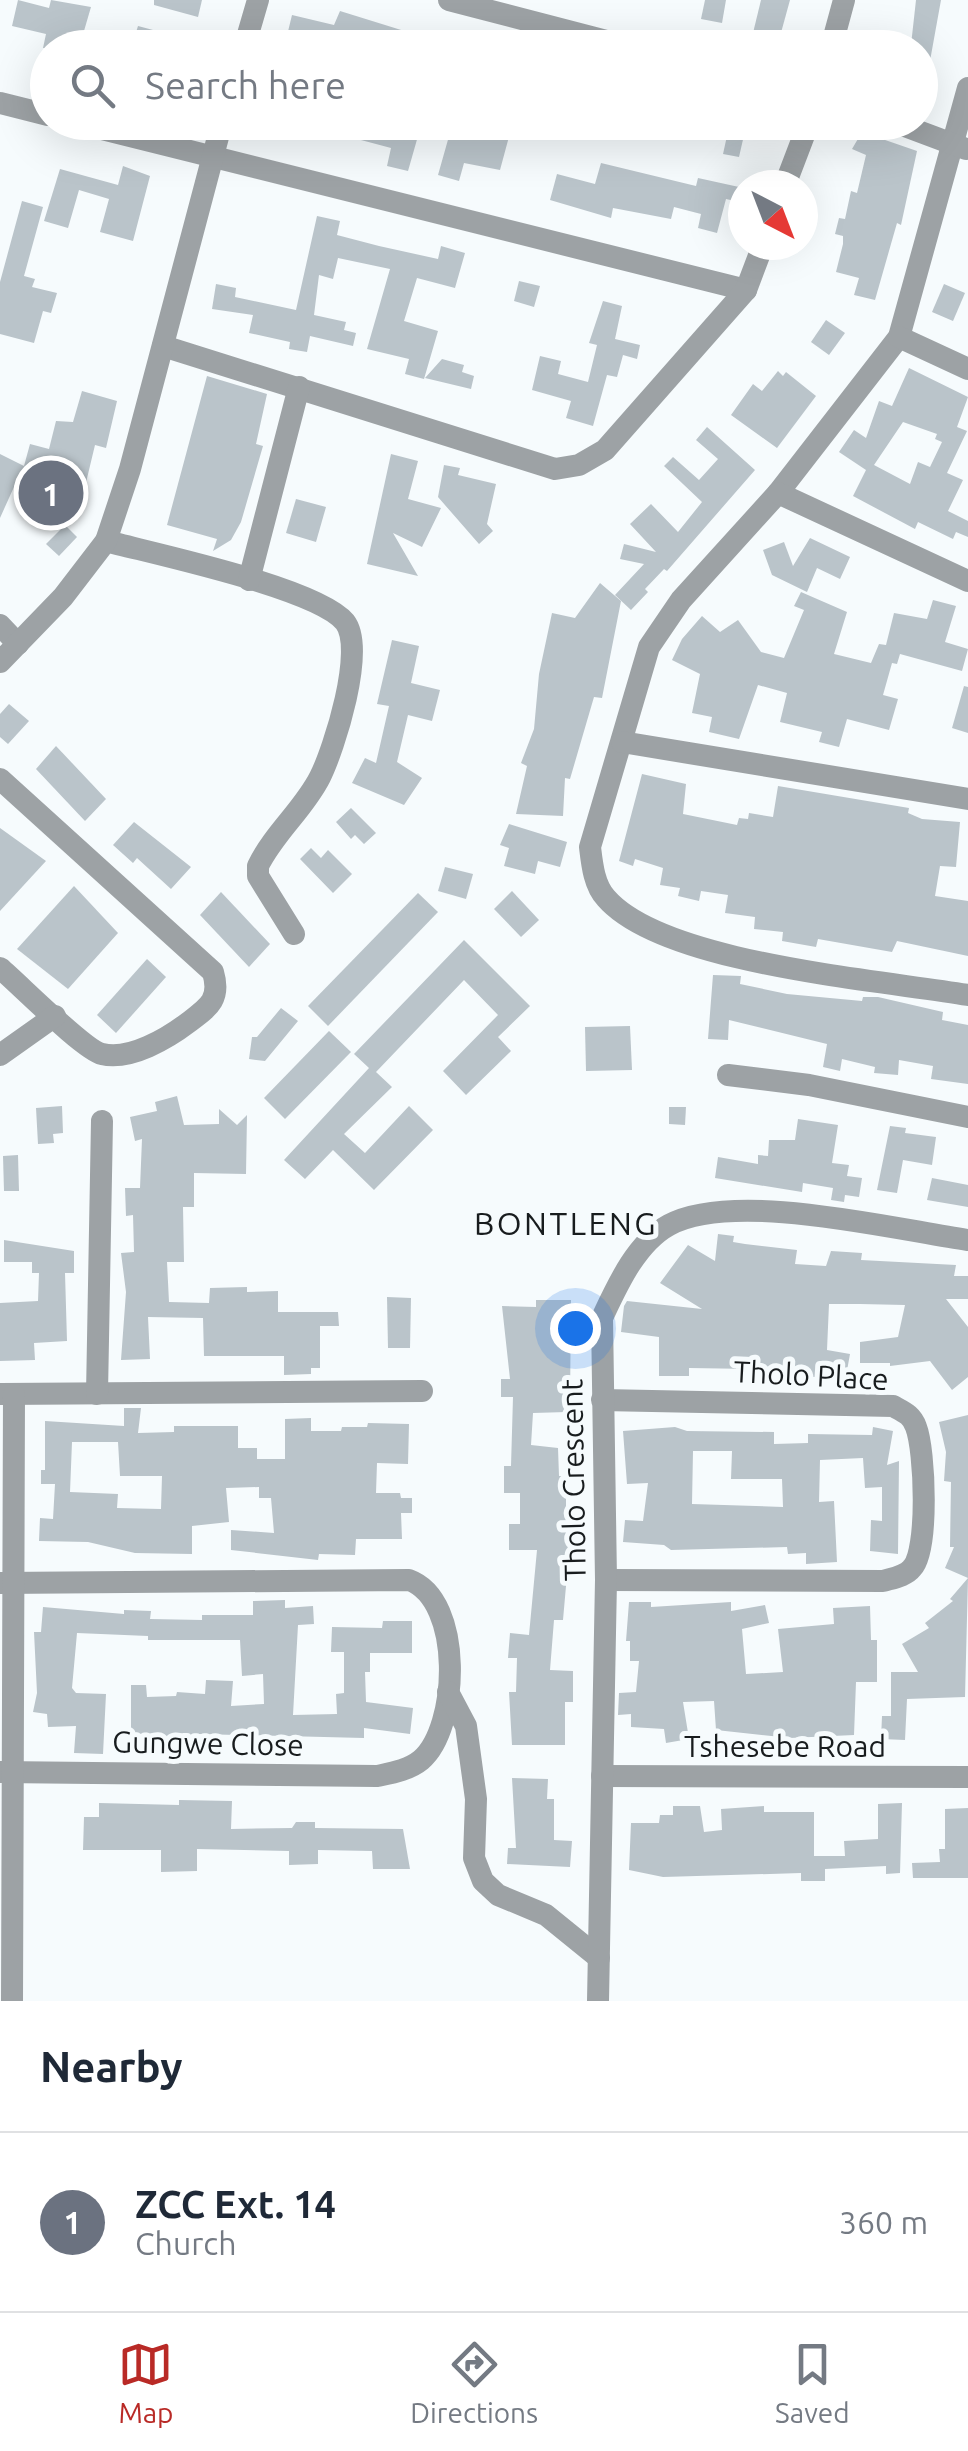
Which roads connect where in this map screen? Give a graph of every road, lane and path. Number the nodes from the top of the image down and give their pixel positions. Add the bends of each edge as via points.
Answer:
1 (258, 0) edge
2 (449, 0) edge
3 (844, 0) edge
4 (249, 30) edge
5 (564, 30) edge
6 (836, 30) edge
7 (968, 88) edge
8 (0, 102) edge
9 (30, 111) edge
10 (938, 138) edge
11 (139, 140) edge
12 (217, 140) edge
13 (801, 140) edge
14 (962, 147) edge
15 (211, 160) junction
16 (790, 170) edge
17 (757, 260) edge
18 (746, 290) junction
19 (900, 337) junction
20 (162, 346) junction
21 (968, 369) edge
22 (299, 387) junction
23 (778, 494) junction
24 (106, 541) junction
25 (249, 580) junction
26 (968, 582) edge
27 (0, 625) edge
28 (18, 644) junction
29 (0, 662) edge
30 (622, 742) junction
31 (0, 779) edge
32 (968, 799) edge
33 (294, 934) dead end
34 (0, 968) edge
35 (968, 994) edge
36 (55, 1016) junction
37 (0, 1055) edge
38 (728, 1075) dead end
39 (968, 1117) edge
40 (102, 1121) dead end
41 (968, 1240) edge
42 (422, 1391) dead end
43 (97, 1394) junction
44 (7, 1395) edge
45 (602, 1400) junction
46 (606, 1580) junction
47 (7, 1584) edge
48 (448, 1692) junction
49 (6, 1772) edge
50 (602, 1776) junction
51 (968, 1777) edge
52 (599, 1958) junction
53 (12, 2001) edge
54 (598, 2001) edge

1 - 4 street
2 - 5 street
3 - 6 street
7 - 14 street
8 - 9 street
10 - 14 street
11 - 15 street
12 - 15 street
13 - 16 street
14 - 19 street
15 - 18 street
15 - 20 street
17 - 18 street
18 - 22 street via 605,450 579,465 555,469
19 - 21 street
19 - 23 street
20 - 22 street
20 - 24 street
22 - 25 street
23 - 26 street
23 - 30 street via 681,600 649,648
24 - 25 street
24 - 28 street
25 - 33 street via 330,608 348,625 352,650 338,735 318,781 258,866
27 - 28 street
28 - 29 street
30 - 32 street
30 - 35 street via 590,847 606,898 649,928 706,951
31 - 36 street via 214,972 218,988 212,1004 171,1036 124,1055 100,1054
34 - 36 street
36 - 37 street
38 - 39 street
40 - 43 street
41 - 45 street, Tholo Crescent via 773,1212 710,1211 667,1226 638,1255 602,1318
42 - 43 street
43 - 44 street
44 - 47 street
45 - 46 street, Tholo Crescent
45 - 46 street, Tholo Place via 894,1406 916,1428 923,1514 920,1555 912,1568 884,1581
46 - 50 street, Tholo Crescent
47 - 48 street via 409,1580 428,1586 440,1605 451,1657
47 - 49 street
48 - 49 street, Gungwe Close via 422,1759 377,1776
48 - 52 street via 466,1726 476,1799 474,1858 482,1882 546,1915
49 - 53 street
50 - 51 street, Tshesebe Road
50 - 52 street, Tholo Crescent
52 - 54 street, Tholo Crescent

